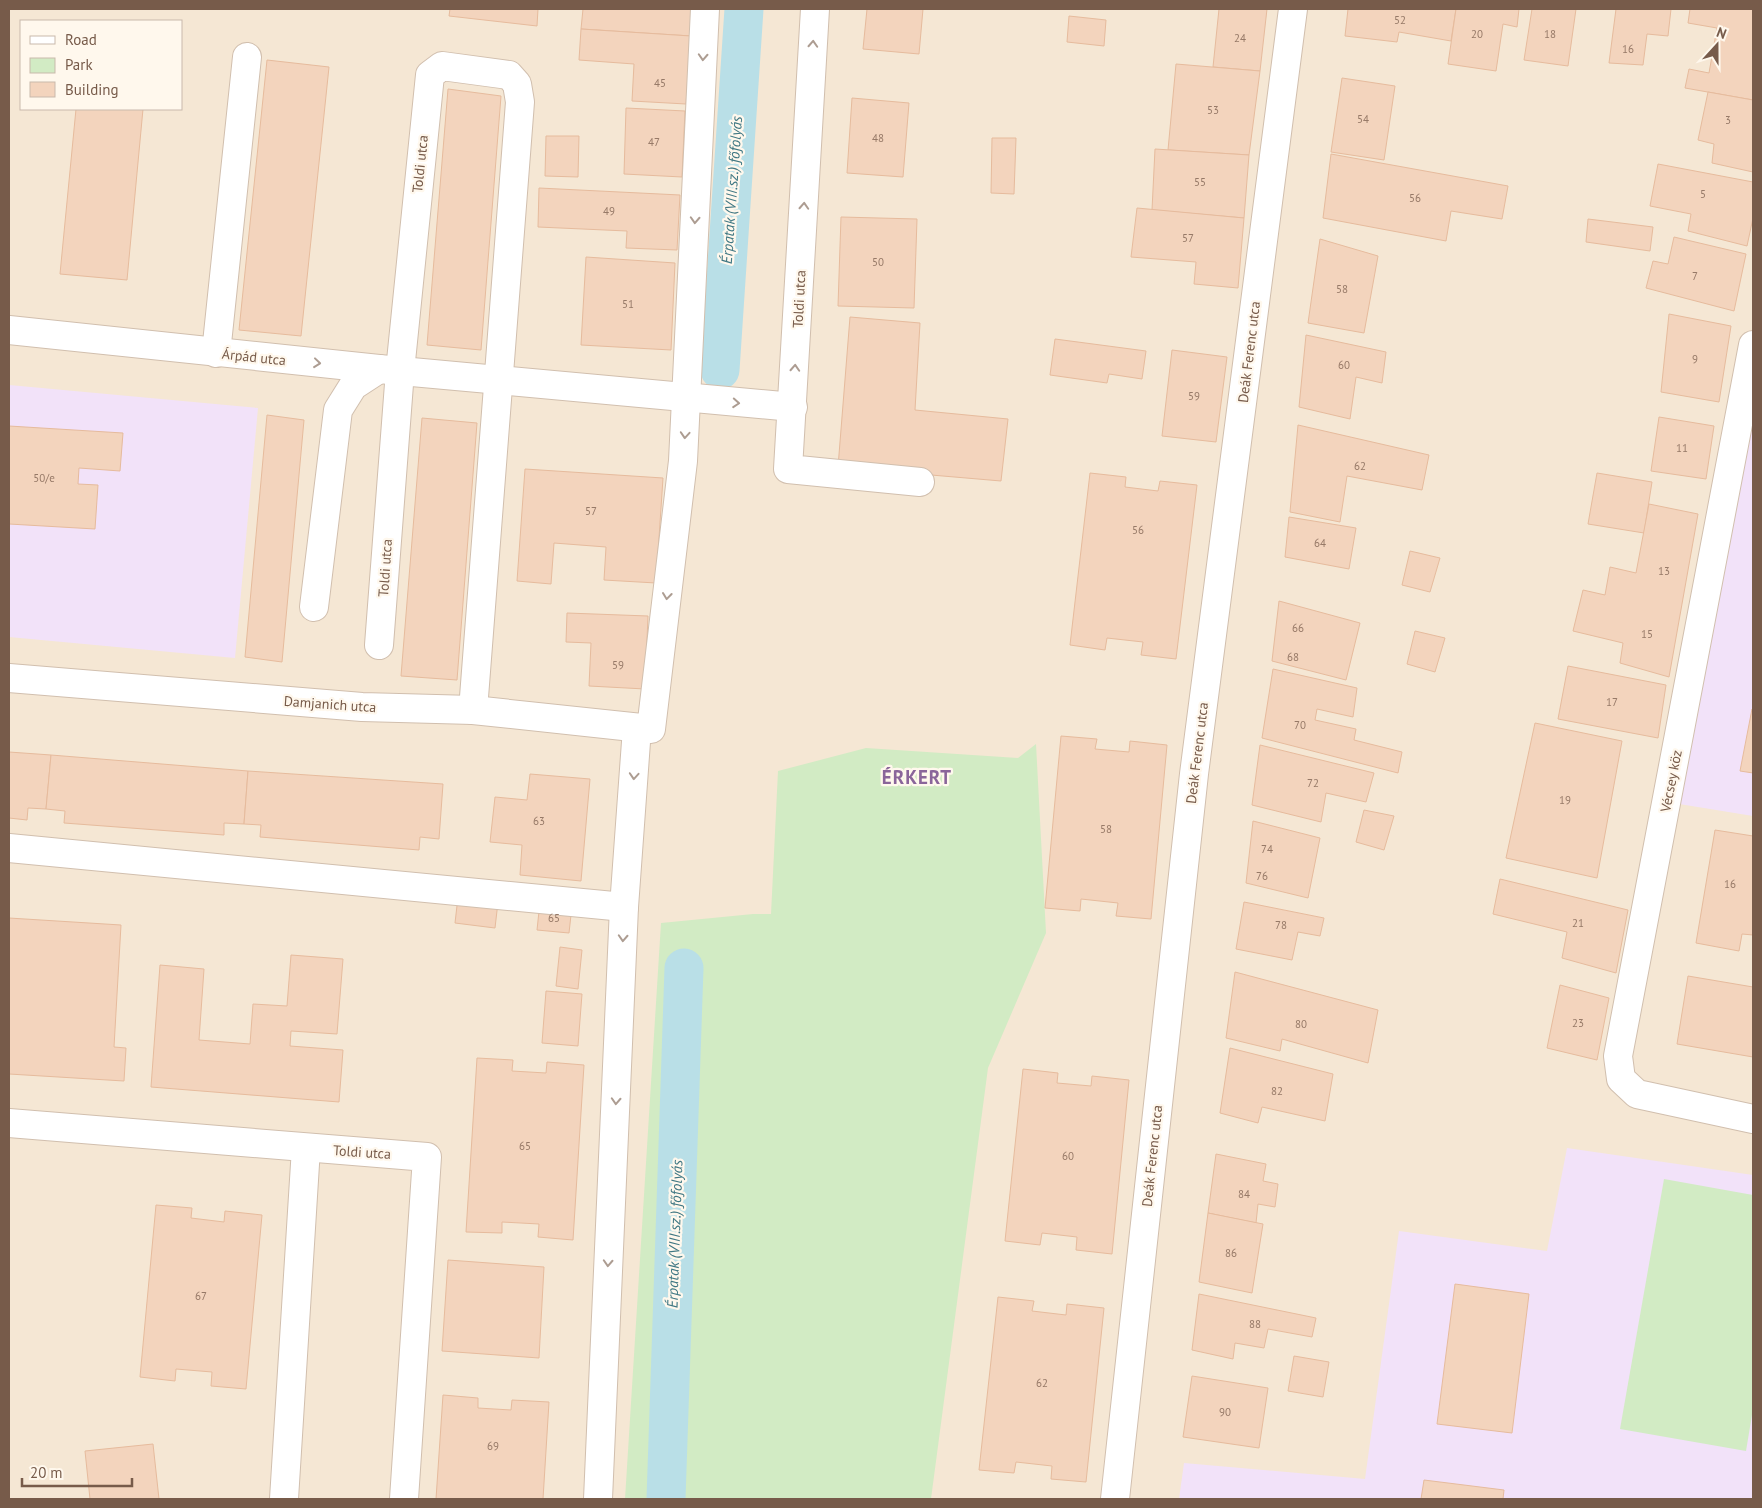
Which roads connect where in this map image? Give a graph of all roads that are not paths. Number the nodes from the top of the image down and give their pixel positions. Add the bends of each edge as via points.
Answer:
1 (705, 9) edge
2 (815, 9) edge
3 (1293, 9) edge
4 (247, 57) dead end
5 (9, 330) edge
6 (1753, 345) edge
7 (216, 353) junction
8 (389, 370) junction
9 (499, 381) junction
10 (687, 399) junction
11 (793, 407) junction
12 (920, 482) dead end
13 (314, 607) dead end
14 (379, 645) dead end
15 (9, 678) edge
16 (473, 710) junction
17 (644, 728) junction
18 (9, 848) edge
19 (624, 907) junction
20 (1753, 1118) edge
21 (9, 1123) edge
22 (306, 1148) junction
23 (284, 1499) edge
24 (404, 1499) edge
25 (598, 1499) edge
26 (1115, 1499) edge

1 -> 10 street
11 -> 2 street, Toldi utca
3 - 26 street, Deák Ferenc utca via 1194,774
4 - 7 street
5 - 7 street, Árpád utca
6 - 20 street, Vécsey köz via 1618,1056 1621,1079 1637,1094
7 -> 8 street, Árpád utca
8 - 9 street, Árpád utca
8 - 9 street, Toldi utca via 430,75 442,66 508,75 517,84 520,102
8 - 13 street via 353,386 338,410
8 - 14 street, Toldi utca
9 - 10 street
9 - 16 street, Toldi utca
10 -> 11 street
10 -> 17 street via 683,461
11 - 12 street, Toldi utca via 788,469
15 - 16 street, Damjanich utca via 353,706
16 - 17 street, Damjanich utca
17 -> 19 street
18 - 19 street
19 -> 25 street
21 - 22 street
22 - 23 street
22 - 24 street, Toldi utca via 427,1157

